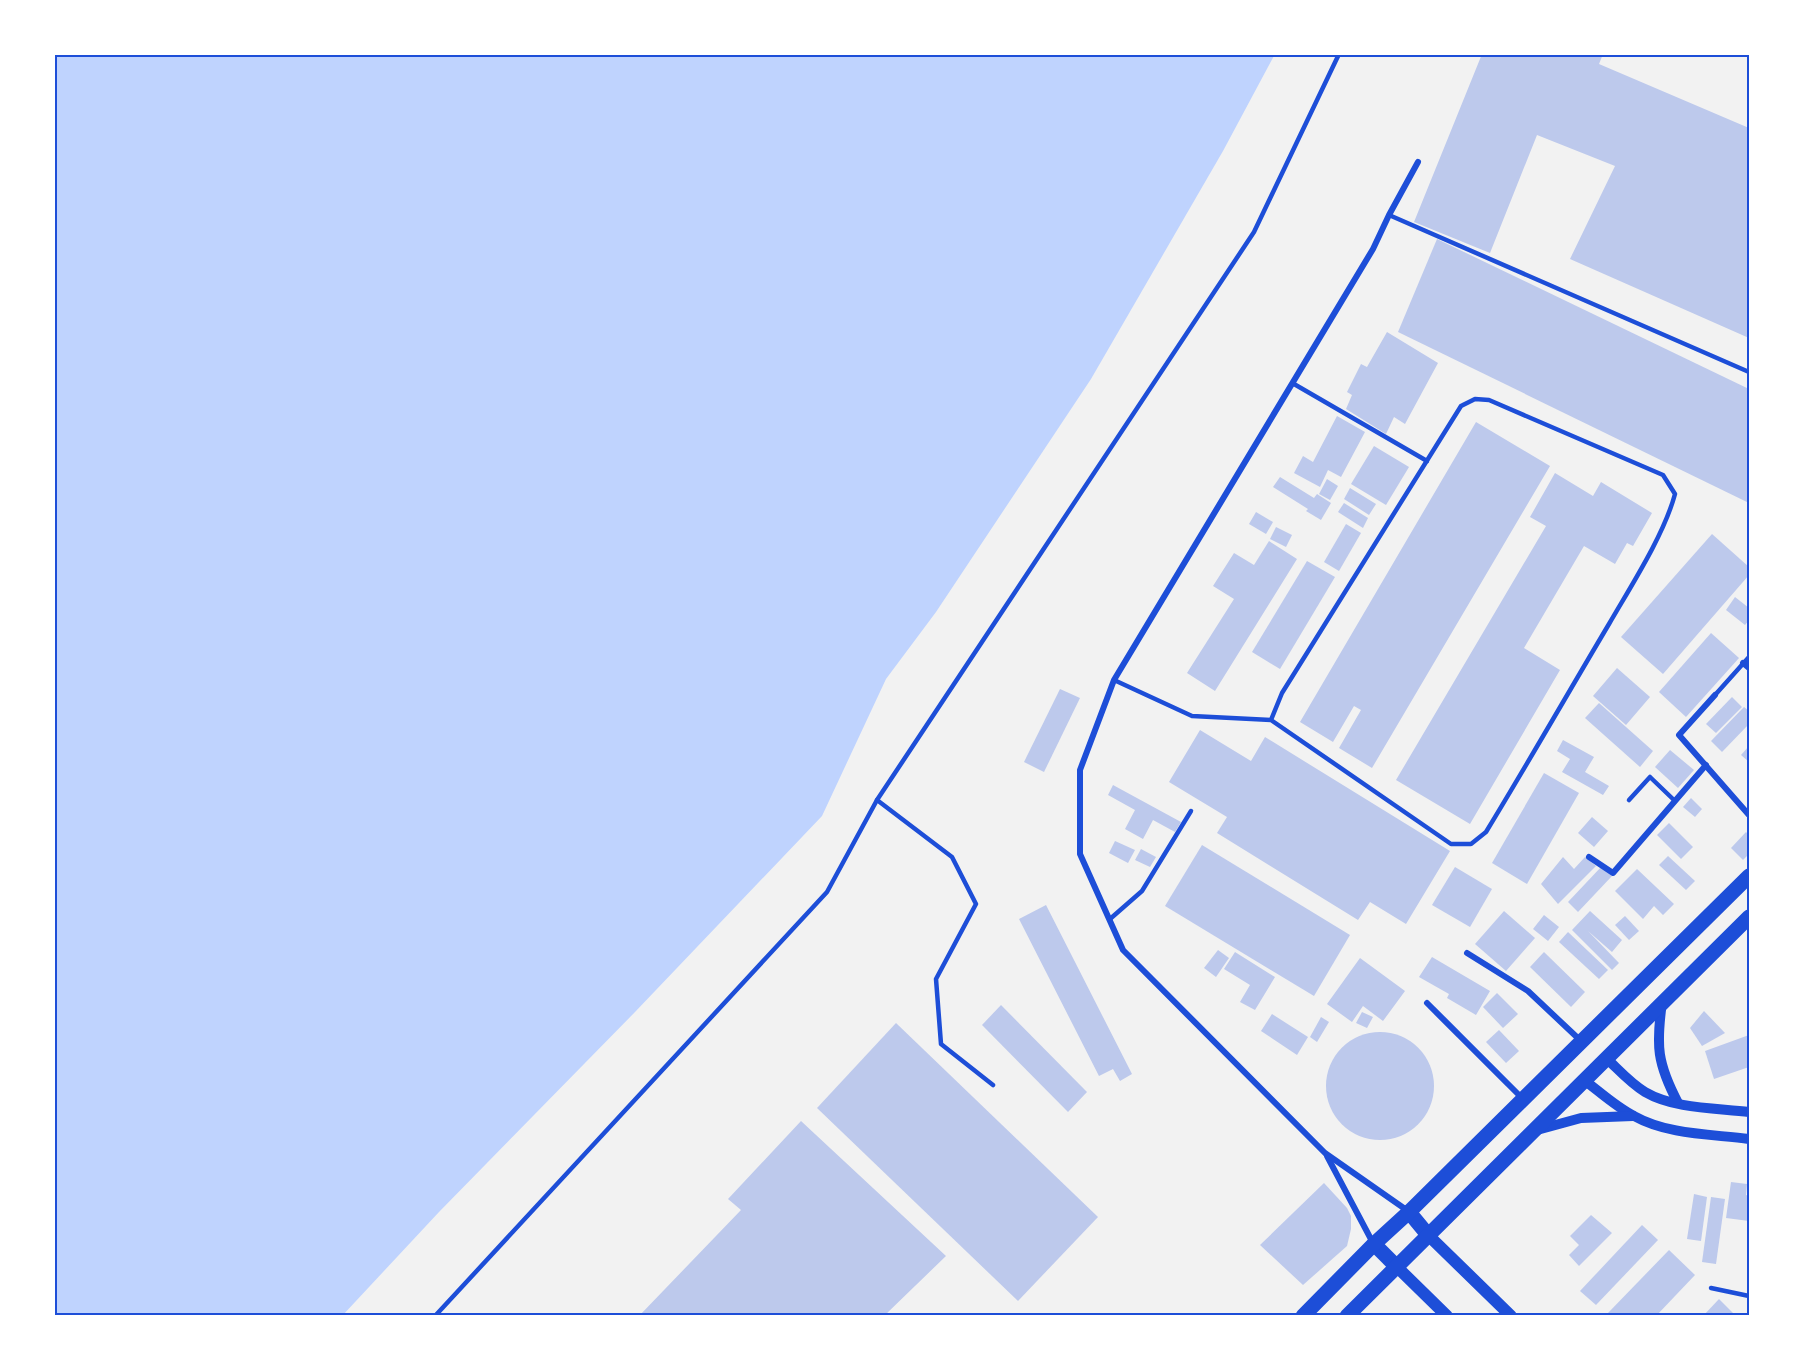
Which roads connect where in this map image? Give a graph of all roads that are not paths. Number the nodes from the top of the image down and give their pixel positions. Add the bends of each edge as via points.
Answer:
1 (1339, 54) edge
2 (1418, 162) dead end
3 (1389, 215) junction
4 (1749, 372) edge
5 (1293, 384) junction
6 (1427, 461) junction
7 (1749, 657) edge
8 (1746, 666) edge
9 (1114, 681) junction
10 (1715, 695) joint
11 (1270, 720) junction
12 (1706, 765) junction
13 (877, 800) junction
14 (1629, 800) dead end
15 (1675, 801) junction
16 (1191, 811) dead end
17 (1749, 815) edge
18 (1589, 856) dead end
19 (1749, 876) edge
20 (1749, 917) edge
21 (1110, 919) junction
22 (1467, 953) dead end
23 (1662, 1002) junction
24 (1427, 1003) dead end
25 (1581, 1041) junction
26 (1606, 1058) junction
27 (1584, 1080) junction
28 (993, 1085) dead end
29 (1523, 1099) junction
30 (1678, 1103) junction
31 (1749, 1112) edge
32 (1633, 1116) junction
33 (1533, 1131) junction
34 (1749, 1139) edge
35 (1325, 1153) junction
36 (1409, 1212) junction
37 (1428, 1235) junction
38 (1374, 1244) junction
39 (1396, 1267) junction
40 (1711, 1288) dead end
41 (1749, 1296) edge
42 (435, 1316) edge
43 (1303, 1316) edge
44 (1347, 1316) edge
45 (1447, 1316) edge
46 (1511, 1316) edge

1 - 13 lane via 1254,231
2 - 3 street
3 - 4 lane
3 - 5 street via 1374,249
5 - 6 lane
5 - 9 street
6 - 11 lane via 1282,693
6 - 11 lane via 1461,406 1474,399 1489,400 1663,475 1675,494 1670,513 1549,728 1486,832 1471,844 1451,844
7 - 8 lane
8 - 10 lane
9 - 11 lane via 1192,716
9 - 21 street via 1080,770 1080,854
10 - 12 street via 1679,735
12 - 15 street
12 - 17 street
13 - 28 lane via 952,857 976,904 936,979 941,1044
13 - 42 lane via 826,892
14 - 15 lane via 1650,777
15 - 18 street via 1613,873
16 - 21 lane via 1143,891
19 - 25 main road
20 - 23 main road
21 - 35 street via 1123,950
22 - 25 street via 1528,991
23 - 26 main road
23 - 30 street via 1657,1038 1659,1059
24 - 29 street
25 - 29 main road
26 - 27 main road
26 - 30 street via 1643,1091
27 - 32 street
27 - 33 main road
29 - 36 main road
30 - 31 street
32 - 33 street via 1581,1118
32 - 34 street via 1662,1127
33 - 37 main road
35 - 36 street
35 - 38 street
36 - 37 main road
36 - 38 main road
37 - 39 main road
37 - 46 main road
38 - 39 main road
38 - 43 main road
39 - 44 main road
39 - 45 main road
40 - 41 lane

